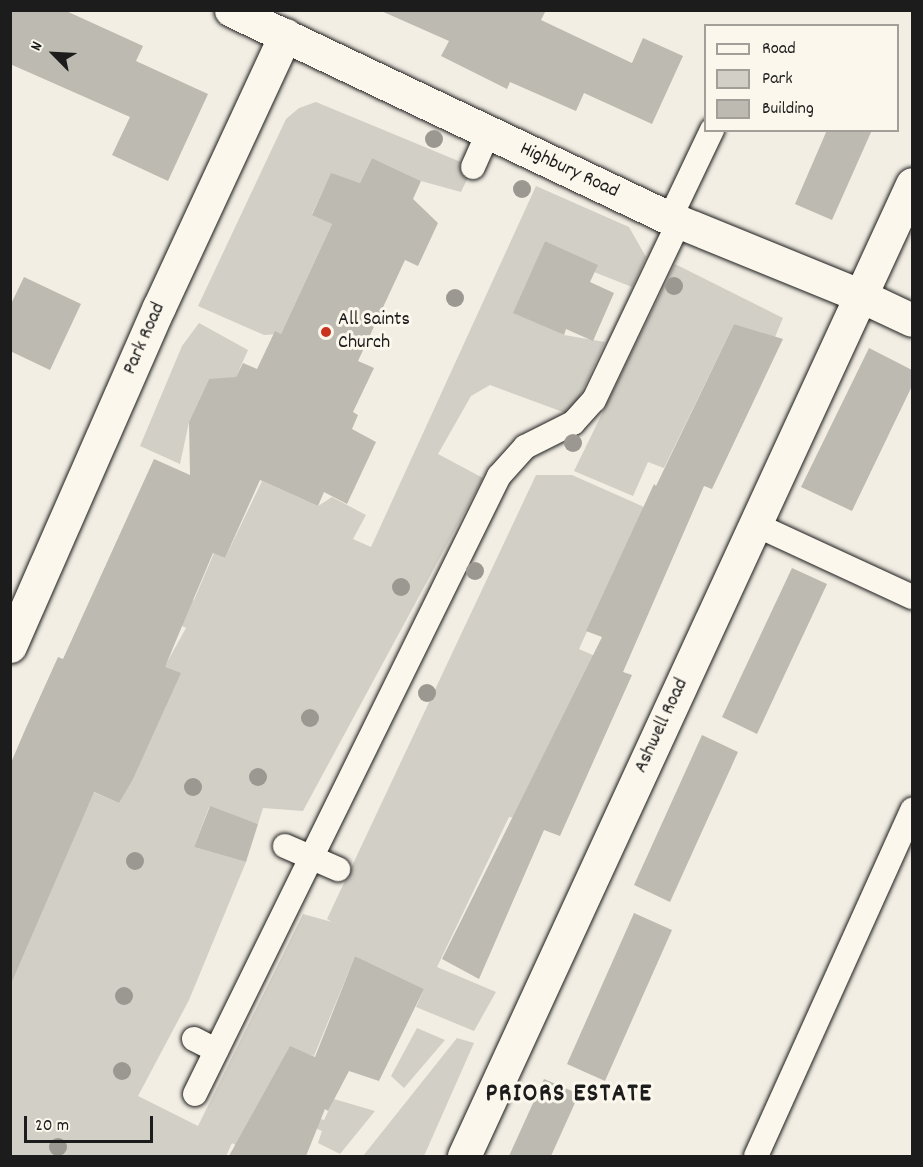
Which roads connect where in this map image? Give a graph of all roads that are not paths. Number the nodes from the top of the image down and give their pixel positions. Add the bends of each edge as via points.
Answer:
1 (231, 10) edge
2 (285, 35) junction
3 (711, 132) edge
4 (488, 133) junction
5 (472, 167) dead end
6 (912, 184) edge
7 (674, 220) junction
8 (861, 296) junction
9 (912, 321) edge
10 (754, 524) junction
11 (912, 597) edge
12 (10, 646) edge
13 (912, 810) edge
14 (285, 846) dead end
15 (311, 857) junction
16 (338, 869) dead end
17 (194, 1039) dead end
18 (216, 1050) junction
19 (195, 1094) dead end
20 (464, 1156) edge
21 (756, 1156) edge

1 - 2 street, Highbury Road
2 - 4 street, Highbury Road
2 - 12 street, Park Road via 159,307
3 - 7 lane
4 - 5 lane
4 - 7 street, Highbury Road
6 - 8 street, Ashwell Road
7 - 8 street, Highbury Road
7 - 15 lane via 594,400 573,423 525,447 499,476
8 - 9 street, Highbury Road
8 - 10 street, Ashwell Road
10 - 11 lane
10 - 20 street, Ashwell Road
13 - 21 lane
14 - 15 lane
15 - 16 lane
15 - 18 lane
17 - 18 lane
18 - 19 lane

